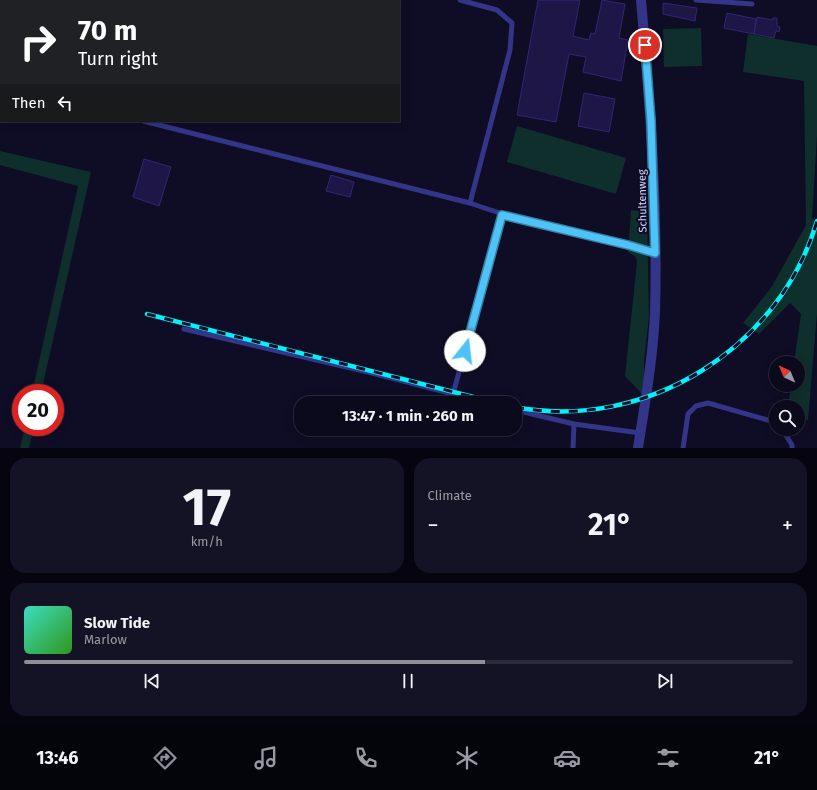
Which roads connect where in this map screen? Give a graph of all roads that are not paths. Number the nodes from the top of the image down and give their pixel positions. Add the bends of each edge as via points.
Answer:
1 (460, 0) edge
2 (641, 0) edge
3 (696, 0) edge
4 (752, 4) dead end
5 (146, 122) edge
6 (470, 203) junction
7 (502, 215) junction
8 (655, 253) junction
9 (184, 329) dead end
10 (453, 394) junction
11 (461, 396) edge
12 (522, 412) edge
13 (769, 420) edge
14 (574, 424) junction
15 (640, 433) junction
16 (786, 436) edge
17 (573, 448) edge
18 (638, 448) edge
19 (683, 448) edge
20 (792, 448) edge

1 - 6 lane via 497,10 512,23 510,50
2 - 8 street, Schultenweg via 651,121
3 - 4 lane
5 - 6 lane
6 - 7 lane
7 - 8 lane
7 - 10 lane
8 - 15 street, Schultenweg via 655,313
9 - 10 lane
10 - 11 lane
12 - 14 lane
13 - 19 lane via 708,403 696,406 688,414
14 - 15 lane
14 - 17 lane
15 - 18 street, Schultenweg
16 - 20 lane

